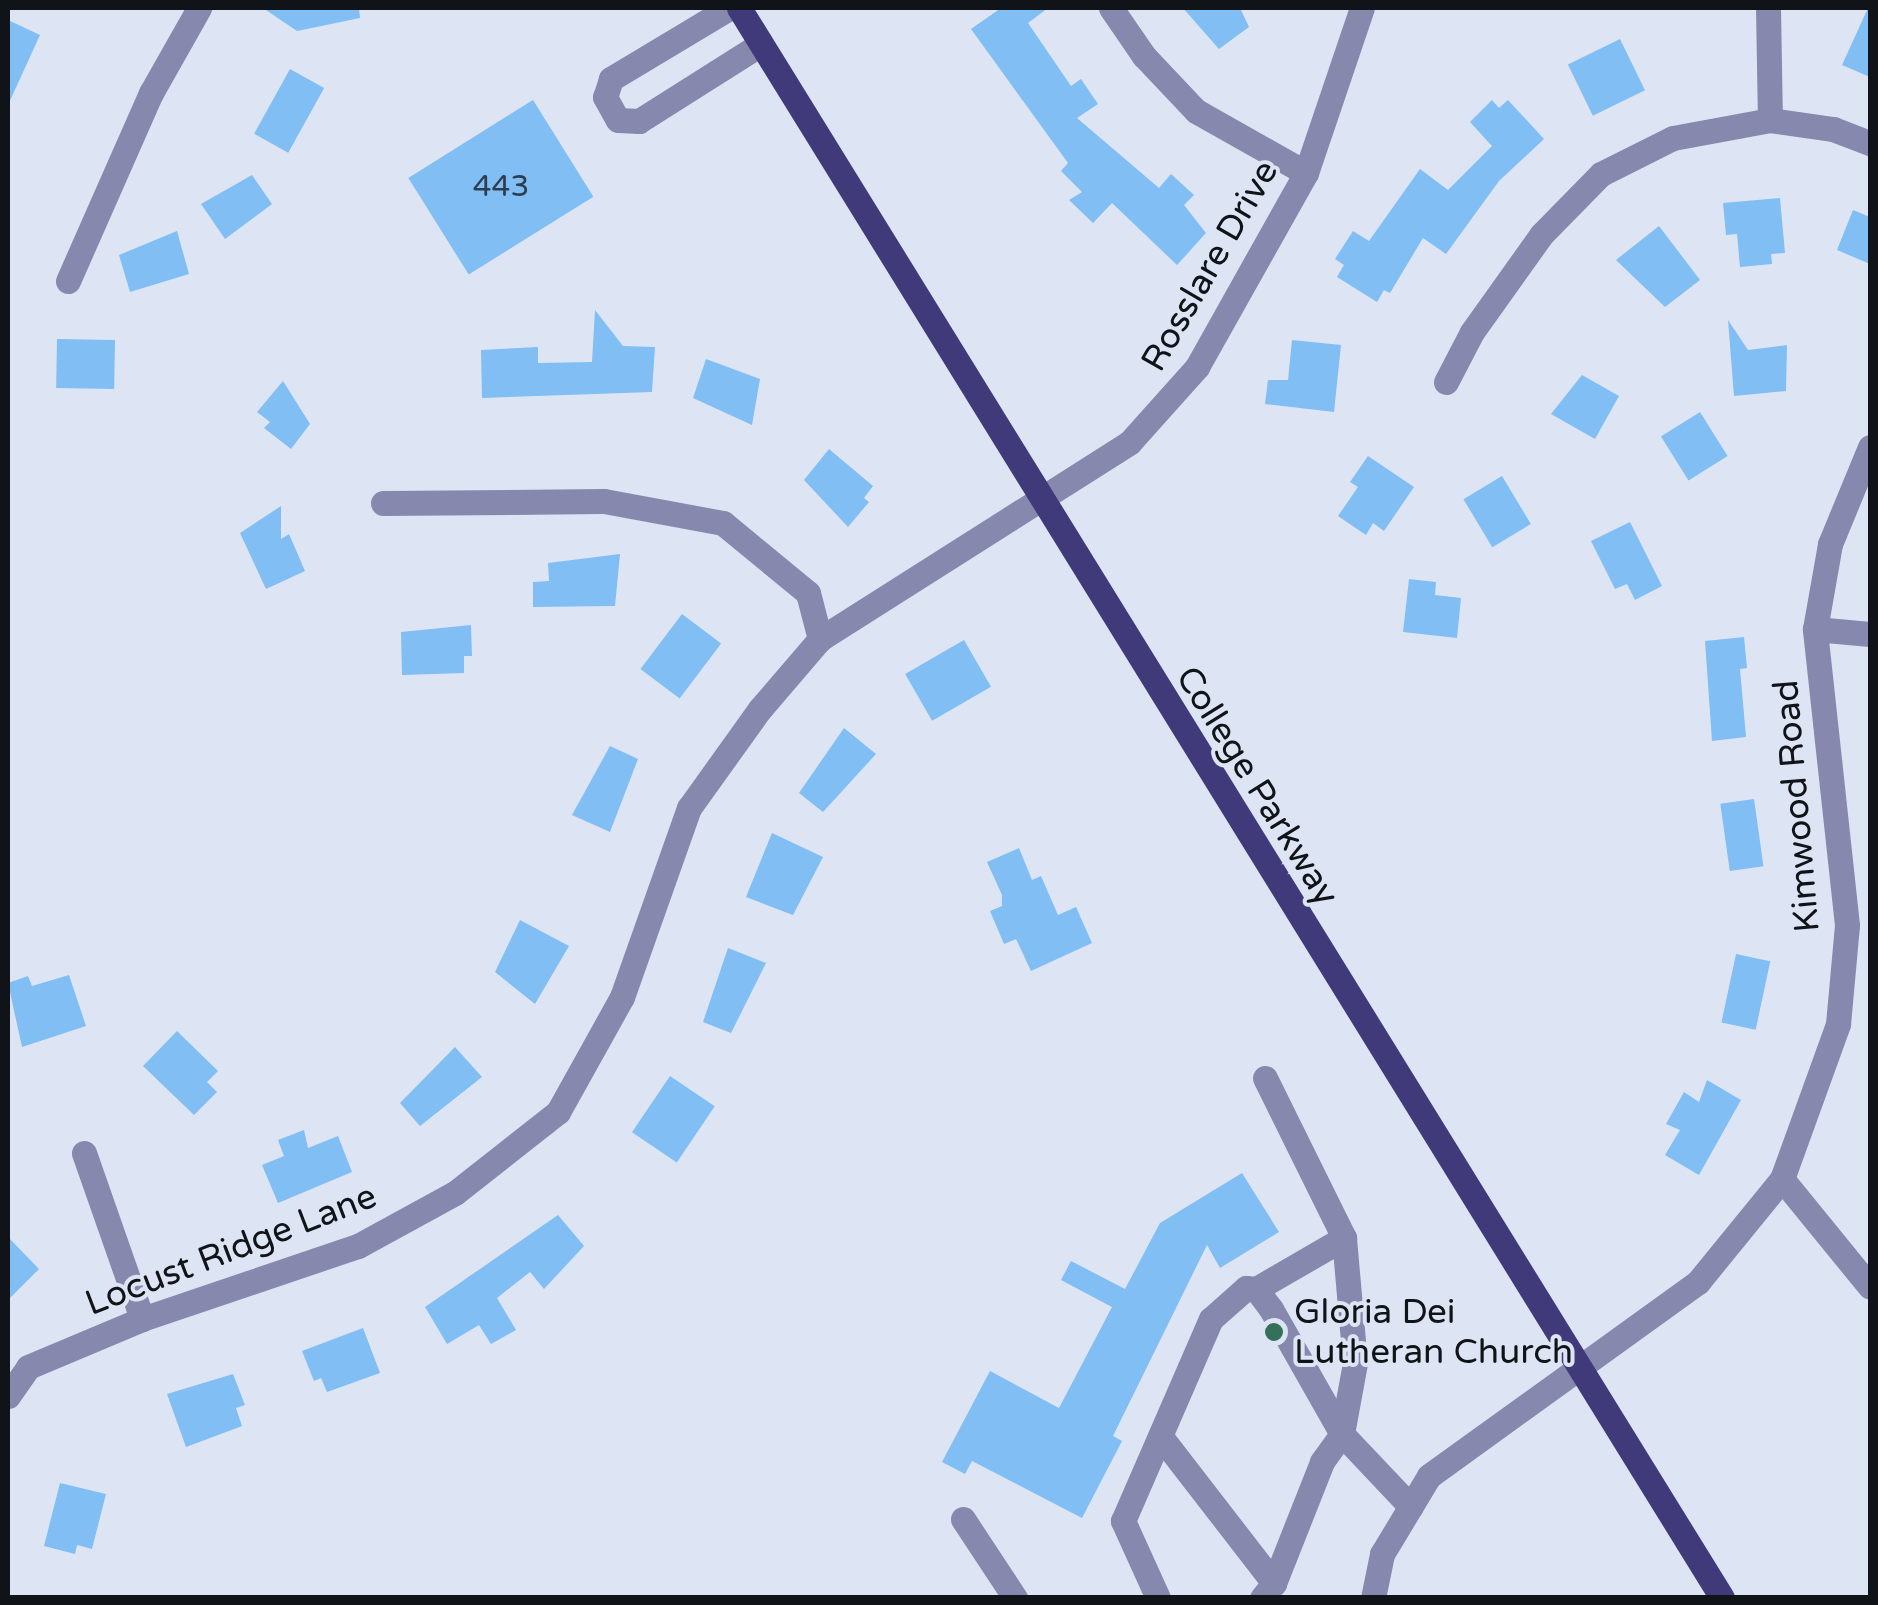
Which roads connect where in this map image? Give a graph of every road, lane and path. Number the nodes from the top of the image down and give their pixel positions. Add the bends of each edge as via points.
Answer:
1 (199, 8) edge
2 (728, 8) edge
3 (739, 8) edge
4 (1110, 8) edge
5 (1362, 8) edge
6 (1768, 8) edge
7 (762, 44) junction
8 (1770, 120) junction
9 (1870, 143) edge
10 (1306, 174) junction
11 (68, 282) dead end
12 (1446, 382) dead end
13 (1870, 447) edge
14 (1039, 501) junction
15 (382, 503) dead end
16 (1815, 628) junction
17 (1870, 634) edge
18 (820, 639) junction
19 (1265, 1078) dead end
20 (84, 1154) dead end
21 (1782, 1180) junction
22 (1344, 1238) junction
23 (1870, 1287) edge
24 (1256, 1290) junction
25 (142, 1319) junction
26 (1583, 1370) junction
27 (8, 1396) edge
28 (1342, 1434) junction
29 (1161, 1437) junction
30 (1410, 1507) junction
31 (963, 1519) dead end
32 (1268, 1590) edge
33 (1014, 1598) edge
34 (1158, 1598) edge
35 (1373, 1598) edge
36 (1722, 1598) edge

1 - 11 street via 151,94
2 - 7 street via 611,79 605,97 618,120 639,122
3 - 7 main road, College Parkway
4 - 10 street via 1185,101 1223,131
5 - 10 street, Rosslare Drive
6 - 8 street
7 - 14 main road, College Parkway
8 - 9 street via 1833,129
8 - 12 street via 1673,138 1601,174 1542,234 1472,332
10 - 14 street, Rosslare Drive via 1172,402 1130,442
13 - 16 street, Kimwood Road via 1830,544
14 - 18 street, Locust Ridge Lane
14 - 26 main road, College Parkway
15 - 18 street via 604,501 723,523 808,593
16 - 17 street
16 - 21 street, Kimwood Road via 1847,925 1838,1024
18 - 25 street, Locust Ridge Lane via 689,808 622,997 558,1112 455,1194 358,1246
19 - 22 street
20 - 25 street
21 - 23 street
21 - 26 street, Kimwood Road via 1698,1282
22 - 24 street
22 - 28 street via 1355,1363
24 - 28 street
24 - 29 street via 1246,1288 1211,1319
25 - 27 street, Locust Ridge Lane via 28,1366
26 - 30 street, Kimwood Road via 1429,1476
26 - 36 main road, College Parkway
28 - 30 street
28 - 32 street via 1322,1462
29 - 32 street
29 - 34 street via 1124,1521
30 - 35 street, Kimwood Road via 1382,1554
31 - 33 street

